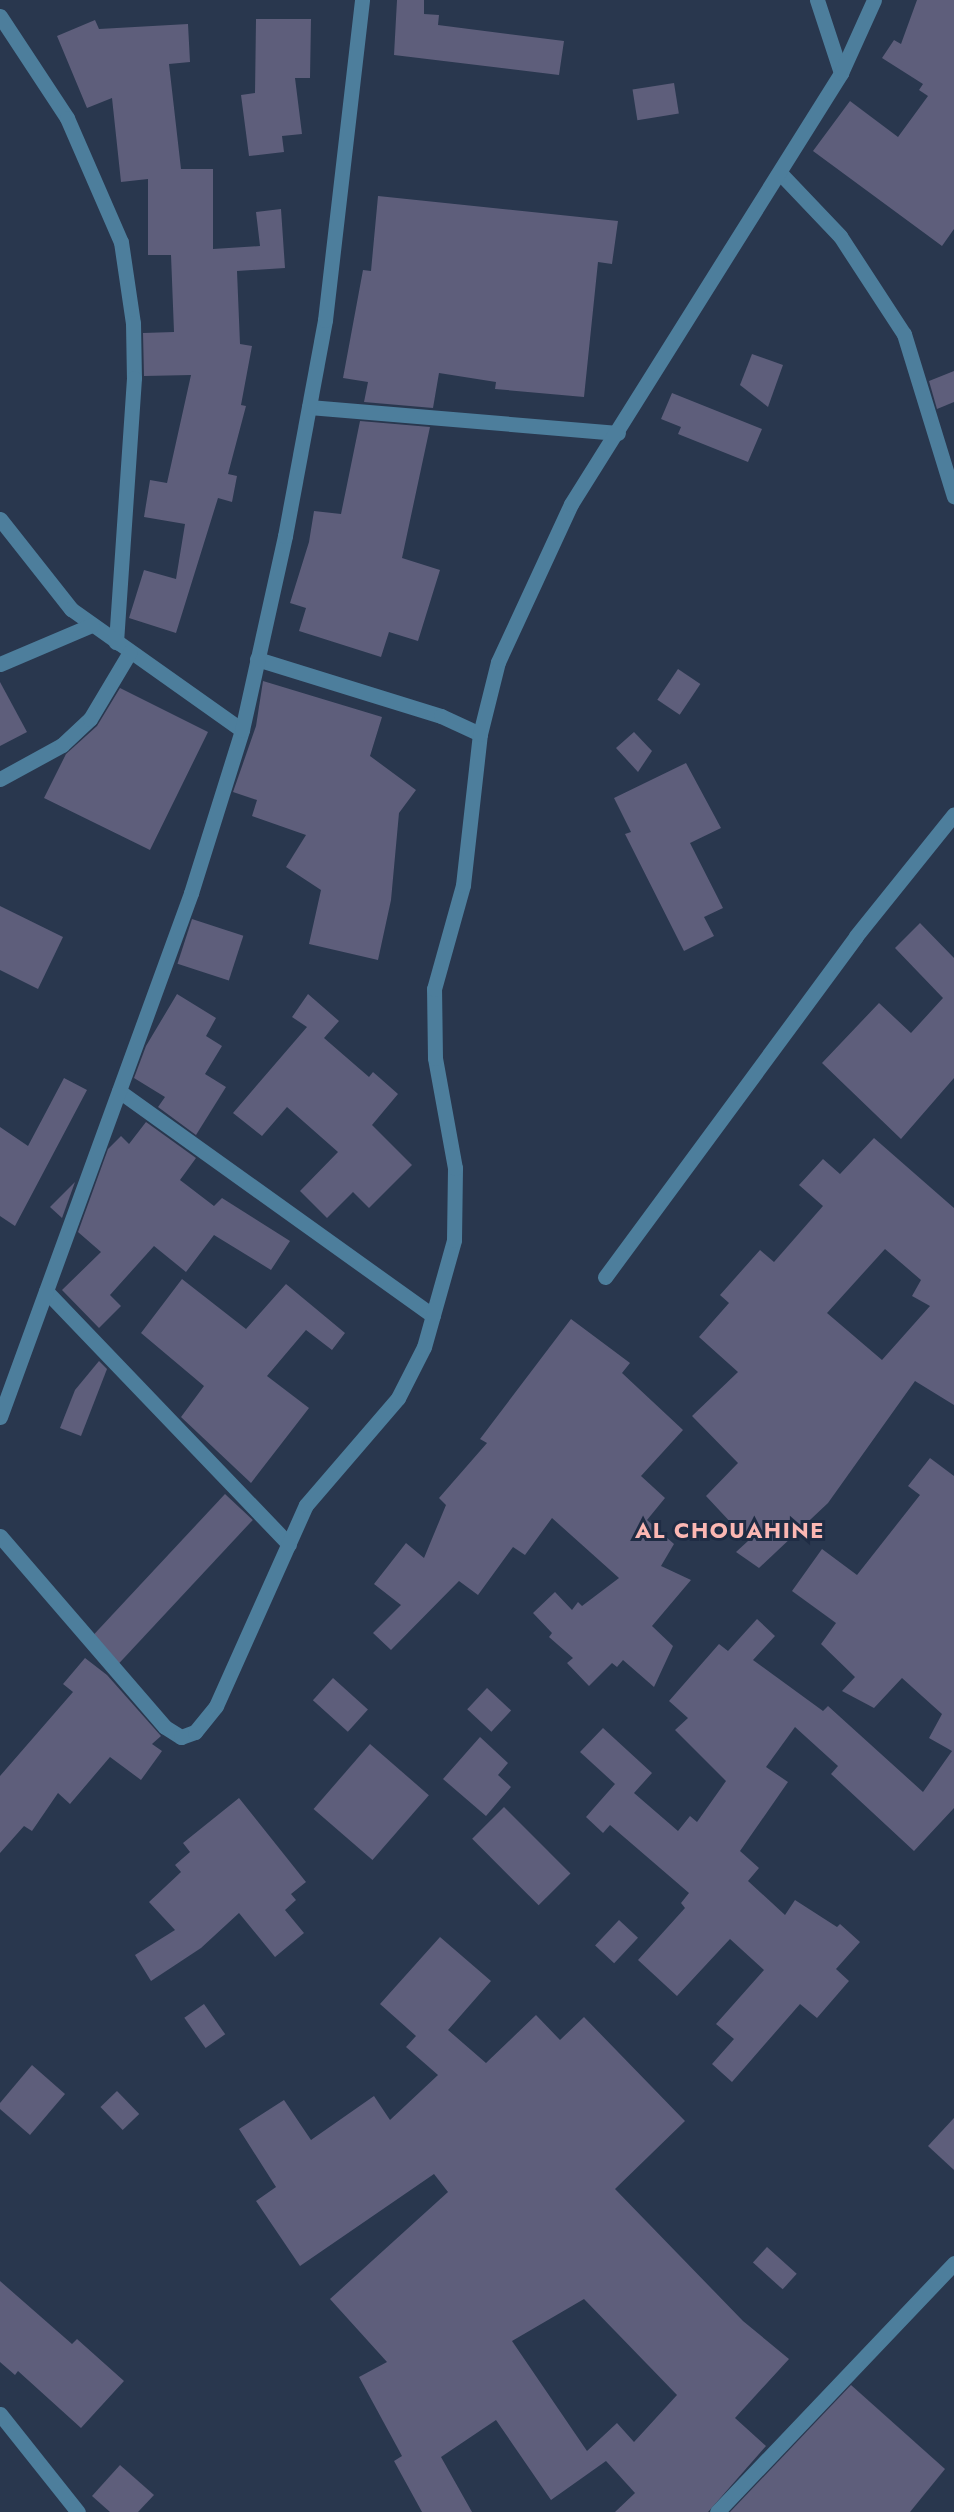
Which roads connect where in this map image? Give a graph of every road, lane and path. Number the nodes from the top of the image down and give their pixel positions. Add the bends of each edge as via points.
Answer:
1 (362, 0) edge
2 (818, 0) edge
3 (874, 0) edge
4 (0, 15) edge
5 (841, 73) junction
6 (780, 173) junction
7 (309, 407) junction
8 (618, 433) junction
9 (954, 496) edge
10 (0, 519) edge
11 (93, 625) junction
12 (116, 642) junction
13 (130, 652) junction
14 (257, 659) junction
15 (0, 664) edge
16 (242, 730) junction
17 (480, 735) junction
18 (0, 779) edge
19 (954, 814) edge
20 (119, 1091) junction
21 (605, 1277) dead end
22 (46, 1291) junction
23 (433, 1316) junction
24 (0, 1417) edge
25 (0, 1536) edge
26 (289, 1544) junction
27 (954, 2263) edge
28 (0, 2414) edge
29 (78, 2512) edge
30 (717, 2512) edge

1 - 7 street via 325,320
2 - 5 street
3 - 5 street
4 - 12 street via 67,118 121,242 133,323 134,378
5 - 6 street
6 - 8 street
6 - 9 street via 840,236 904,334
7 - 8 street
7 - 14 street
8 - 17 street via 572,504 524,602 498,663
10 - 11 street via 71,609
11 - 12 street
11 - 15 street
12 - 13 street
13 - 16 street
13 - 18 street via 90,719 62,745
14 - 16 street
14 - 17 street via 441,716
16 - 20 street via 191,893
17 - 23 street via 463,885 434,989 435,1058 455,1167 454,1240
19 - 21 street via 856,936
20 - 22 street
20 - 23 street
22 - 24 street
22 - 26 street
23 - 26 street via 424,1347 398,1398 321,1482
25 - 26 street via 165,1727 181,1737 195,1732 216,1706
27 - 30 street
28 - 29 street

